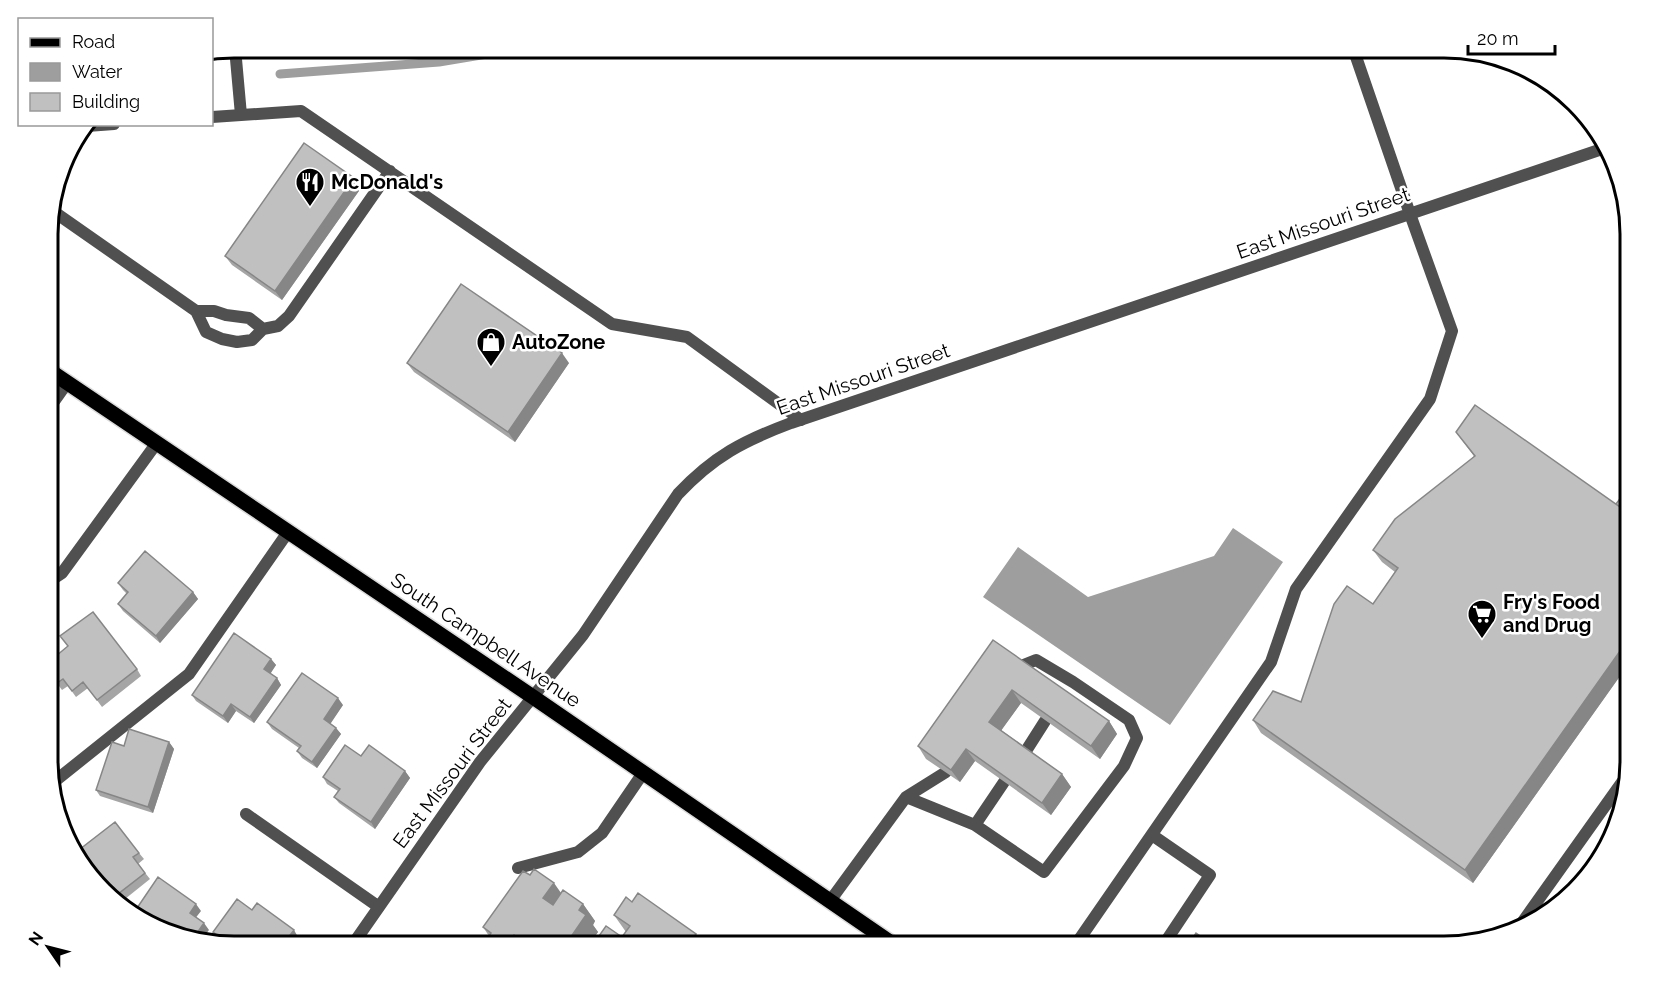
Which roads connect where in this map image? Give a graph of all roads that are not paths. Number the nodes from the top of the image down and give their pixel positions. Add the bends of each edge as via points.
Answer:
1 (1356, 58) edge
2 (236, 59) edge
3 (241, 115) junction
4 (213, 117) edge
5 (1598, 150) edge
6 (390, 171) junction
7 (1410, 214) junction
8 (60, 216) edge
9 (196, 311) junction
10 (263, 329) junction
11 (58, 377) edge
12 (67, 383) junction
13 (58, 396) edge
14 (801, 420) junction
15 (156, 444) junction
16 (288, 532) junction
17 (58, 576) edge
18 (1021, 666) edge
19 (533, 697) junction
20 (1045, 721) edge
21 (1024, 754) edge
22 (946, 772) edge
23 (643, 773) junction
24 (59, 777) edge
25 (1004, 782) edge
26 (1617, 790) edge
27 (906, 797) junction
28 (246, 814) dead end
29 (975, 825) junction
30 (1152, 835) junction
31 (518, 868) dead end
32 (830, 901) junction
33 (379, 907) junction
34 (1527, 915) edge
35 (359, 936) edge
36 (881, 936) edge
37 (1082, 936) edge
38 (1169, 936) edge

1 - 7 street
2 - 3 street
3 - 4 street
3 - 6 street via 301,111
5 - 7 street, East Missouri Street
6 - 10 street via 289,316 278,326
6 - 14 street via 612,324 687,337
7 - 14 street, East Missouri Street
7 - 30 street via 1452,331 1430,399 1296,590 1271,662
8 - 9 street
9 - 10 street via 249,318
9 - 10 street via 206,332 222,339 252,340
11 - 12 main road, South Campbell Avenue
12 - 13 street
12 - 15 main road, South Campbell Avenue
14 - 19 street, East Missouri Street via 756,436 697,474 678,494 583,634
15 - 16 main road, South Campbell Avenue
15 - 17 street
16 - 19 main road, South Campbell Avenue
16 - 24 street via 189,674
18 - 29 street via 1036,660 1129,720 1137,738 1124,766 1044,872
19 - 23 main road, South Campbell Avenue
19 - 33 street, East Missouri Street via 480,762
20 - 21 street
22 - 27 street
23 - 31 street via 602,833 578,852
23 - 32 main road, South Campbell Avenue
25 - 29 street
26 - 34 street
27 - 29 street
27 - 32 street
28 - 33 street
30 - 37 street
30 - 38 street via 1210,875
32 - 36 main road, South Campbell Avenue
33 - 35 street, East Missouri Street

